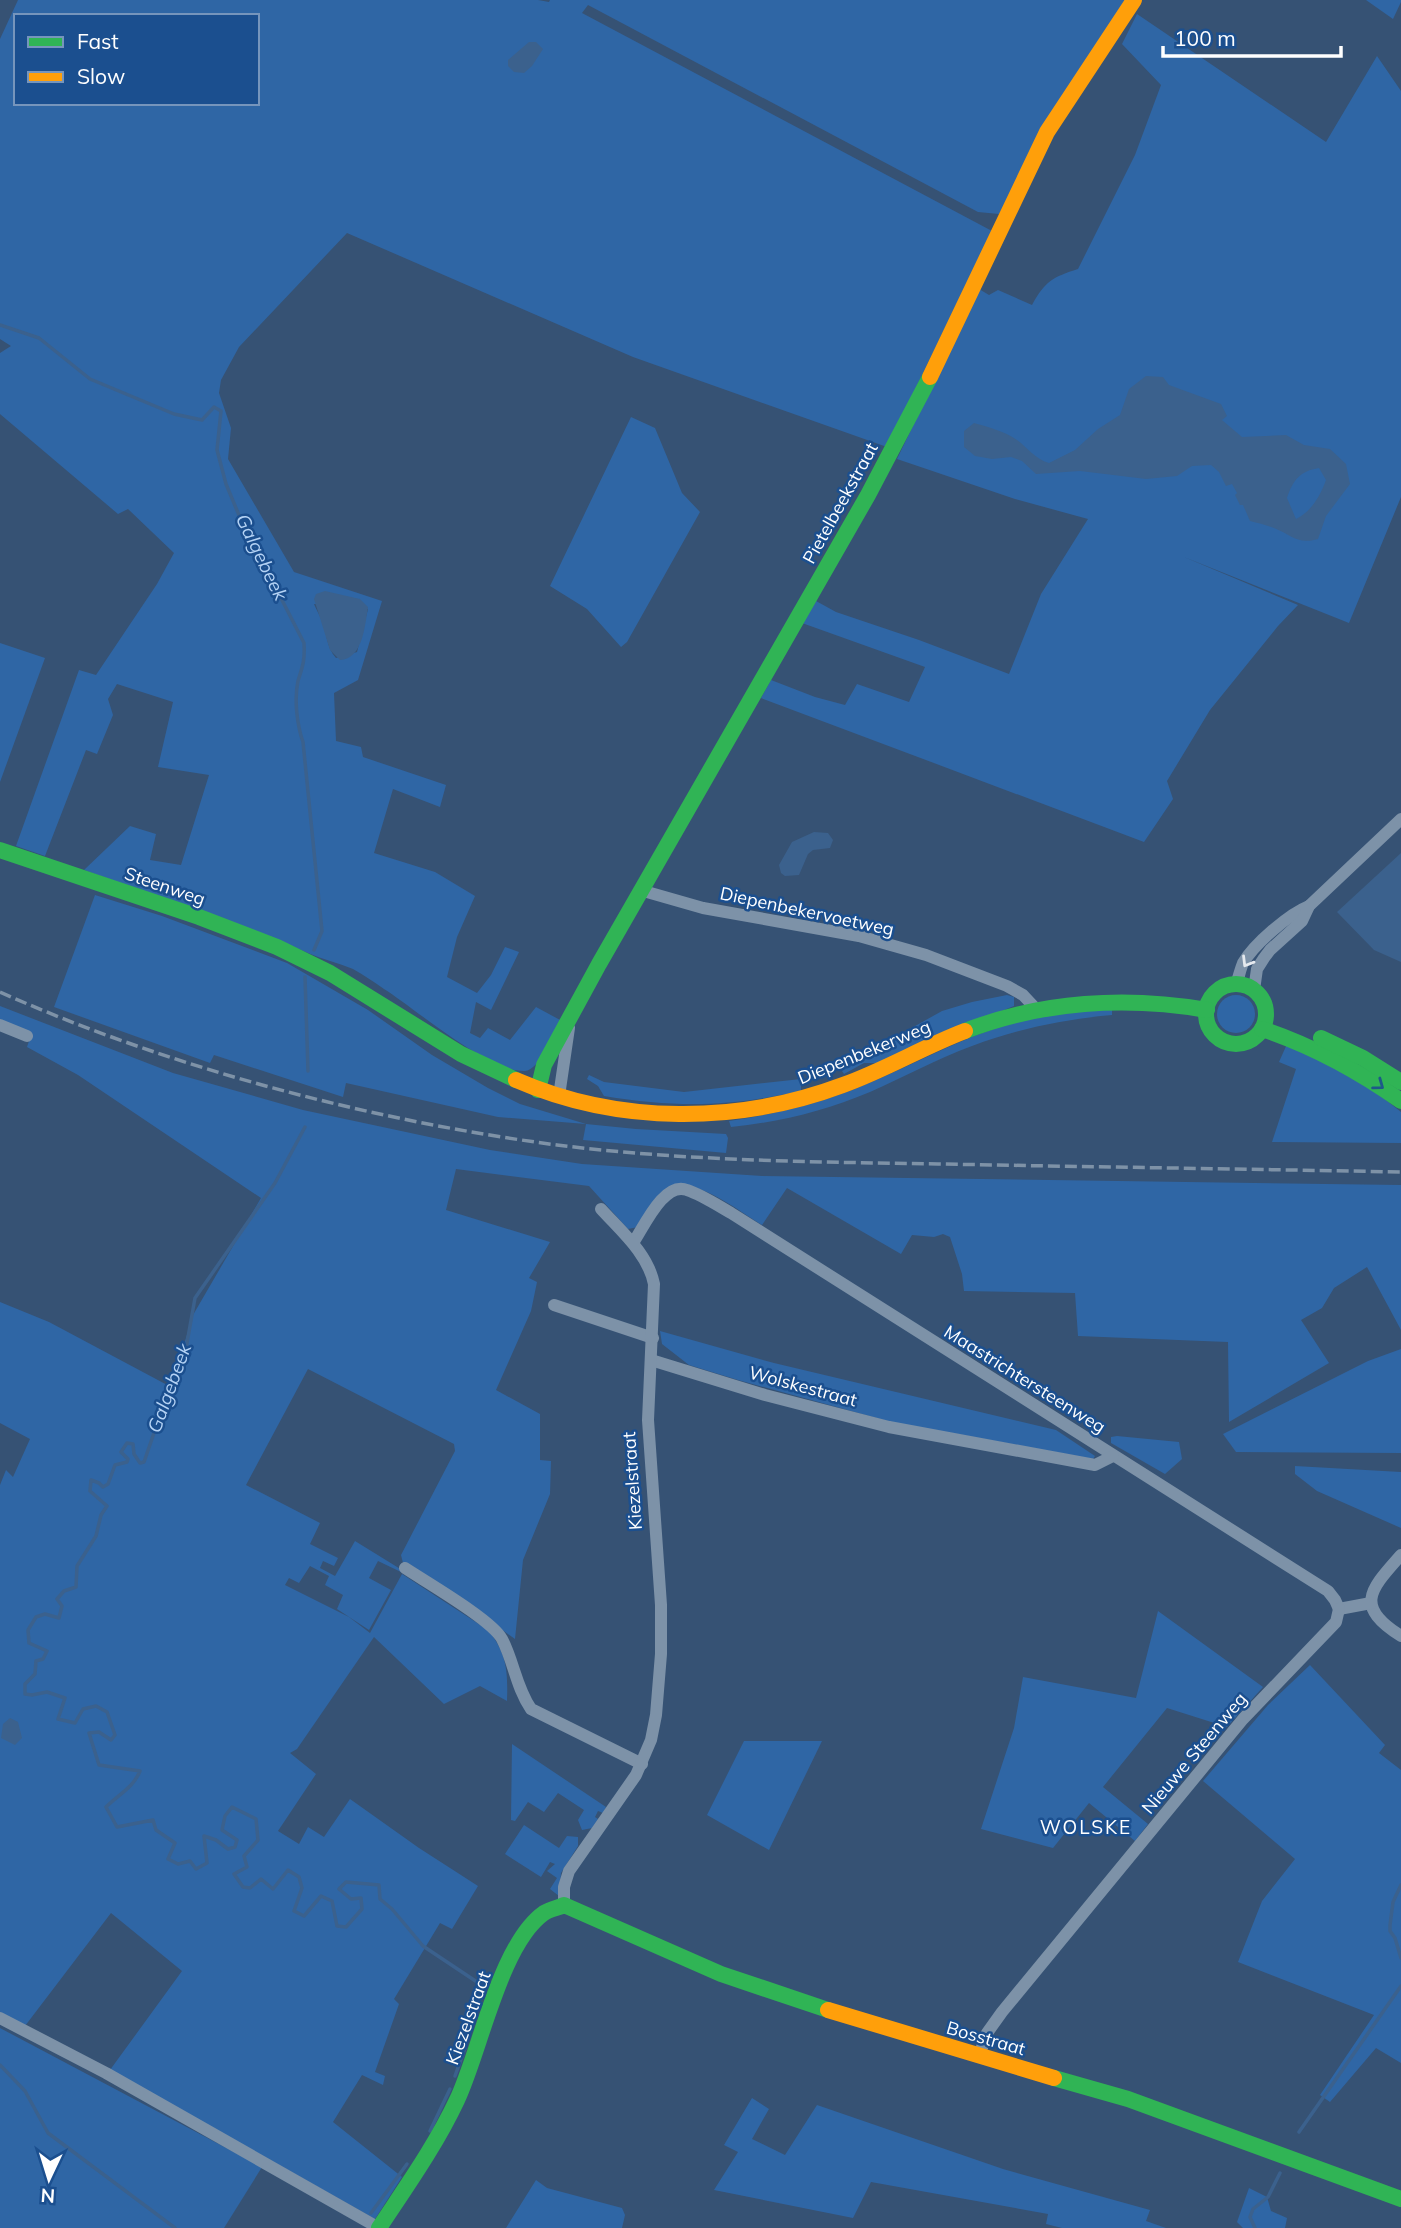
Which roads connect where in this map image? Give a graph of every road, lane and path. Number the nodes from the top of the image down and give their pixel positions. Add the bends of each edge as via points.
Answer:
1 (1134, 0) edge
2 (1401, 819) edge
3 (0, 850) edge
4 (640, 890) junction
5 (1309, 906) junction
6 (315, 965) joint
7 (1236, 984) junction
8 (1254, 990) junction
9 (1037, 1010) junction
10 (1207, 1010) junction
11 (570, 1020) junction
12 (1264, 1024) junction
13 (0, 1025) edge
14 (27, 1036) dead end
15 (1401, 1082) edge
16 (538, 1090) junction
17 (559, 1097) junction
18 (1401, 1101) edge
19 (601, 1209) dead end
20 (633, 1243) junction
21 (554, 1305) dead end
22 (653, 1338) junction
23 (652, 1360) junction
24 (1113, 1456) junction
25 (1401, 1555) edge
26 (405, 1568) dead end
27 (1371, 1603) junction
28 (1339, 1609) junction
29 (1401, 1636) edge
30 (642, 1764) junction
31 (564, 1905) junction
32 (0, 2018) edge
33 (979, 2056) junction
34 (1401, 2199) edge
35 (379, 2228) edge

1 - 4 street, Pietelbeekstraat via 1047,132 913,412
2 - 5 street
3 - 6 street, Steenweg via 165,905
4 - 9 street, Diepenbekervoetweg via 703,908 859,936 926,955 1007,986
4 - 11 street, Pietelbeekstraat
5 -> 7 street via 1295,911 1261,943 1244,962
5 - 8 street via 1302,921 1264,958
6 - 16 street, Diepenbekerweg via 443,1044 505,1078
7 - 8 street
7 - 10 street via 1217,991
8 - 12 street via 1265,1005
9 - 10 street, Diepenbekerweg via 1129,1001
9 - 17 street, Diepenbekerweg via 980,1025 828,1091 767,1107 658,1113
10 - 12 street via 1213,1033 1228,1043 1245,1043 1256,1037
11 - 16 street, Pietelbeekstraat via 544,1065
11 - 17 street, Pietelbeekstraat
12 - 15 street via 1319,1037
12 -> 18 street via 1369,1078
13 - 14 street
16 - 17 street, Diepenbekerweg
19 - 20 street
20 - 22 street via 652,1274
20 - 24 street, Maastrichtersteenweg via 665,1194 684,1188 731,1213
21 - 22 street
22 - 23 street
23 - 24 street, Wolskestraat via 889,1427 1095,1465
23 - 30 street, Kiezelstraat via 648,1420 661,1654 656,1715
24 - 28 street, Maastrichtersteenweg via 1328,1591
25 - 27 street via 1376,1584
26 - 30 street via 493,1627 531,1709
27 - 28 street
27 - 29 street via 1385,1626
28 - 33 street, Nieuwe Steenweg via 1336,1622 1243,1719 1002,2012
30 - 31 street, Kiezelstraat via 569,1871
31 - 33 street, Bosstraat via 769,1992
31 - 35 street, Kiezelstraat via 543,1912 520,1942 498,1986 457,2100
32 - 35 street, Kiezelstraat
33 - 34 street, Bosstraat via 1128,2099

